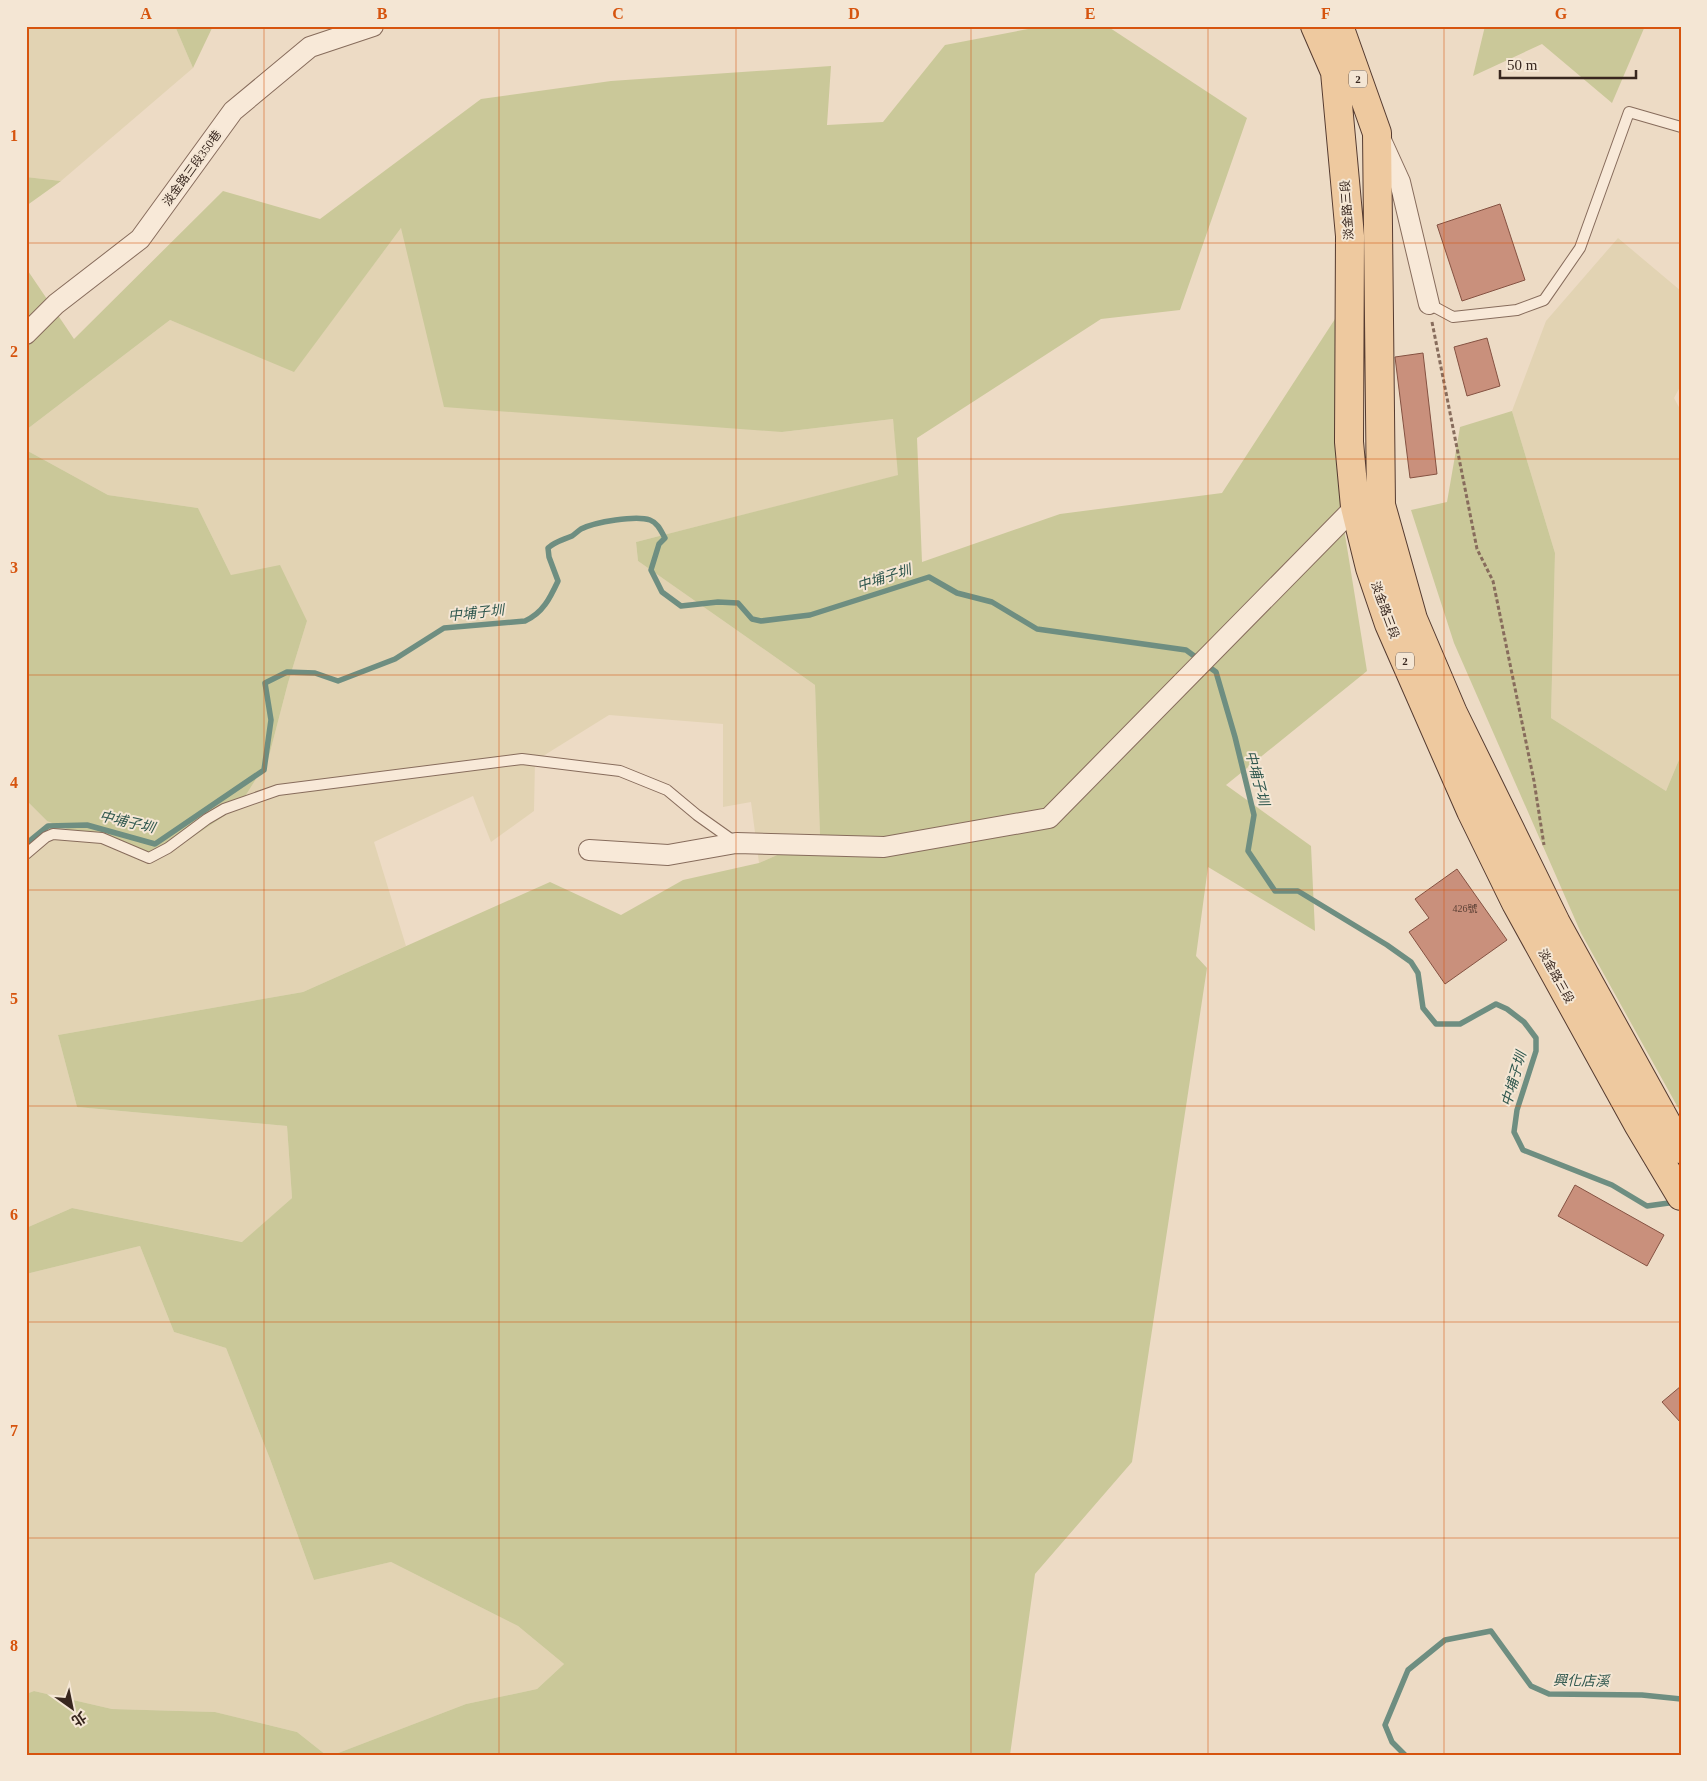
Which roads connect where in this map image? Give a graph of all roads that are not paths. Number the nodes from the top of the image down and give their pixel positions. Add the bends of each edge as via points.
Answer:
1 (373, 26) edge
2 (1315, 26) edge
3 (1339, 26) edge
4 (1335, 72) junction
5 (1681, 127) edge
6 (1377, 133) junction
7 (1429, 304) joint
8 (26, 334) edge
9 (1368, 506) junction
10 (736, 843) junction
11 (589, 850) dead end
12 (26, 854) edge
13 (1681, 1149) edge
14 (1678, 1187) edge

1 - 8 street, 淡金路三段350巷 via 310,47 233,111 140,239 56,304
2 - 4 main road, 淡金路三段 / 2
3 - 6 main road, 淡金路三段 / 2
4 - 6 street
4 - 9 main road, 淡金路三段 / 2 via 1350,236 1348,442
5 - 7 lane via 1629,112 1580,248 1544,300 1517,310 1453,316
6 - 7 street via 1400,182
6 - 9 main road, 淡金路三段 / 2
9 - 10 street via 1049,818 884,847
9 - 13 main road, 淡金路三段 / 2 via 1453,713 1556,923
9 - 14 main road, 淡金路三段 / 2 via 1370,568 1388,624 1471,811 1516,903 1638,1124
10 - 11 street via 668,855
10 - 12 lane via 667,790 620,771 522,759 278,790 224,809 149,858 102,838 52,834

